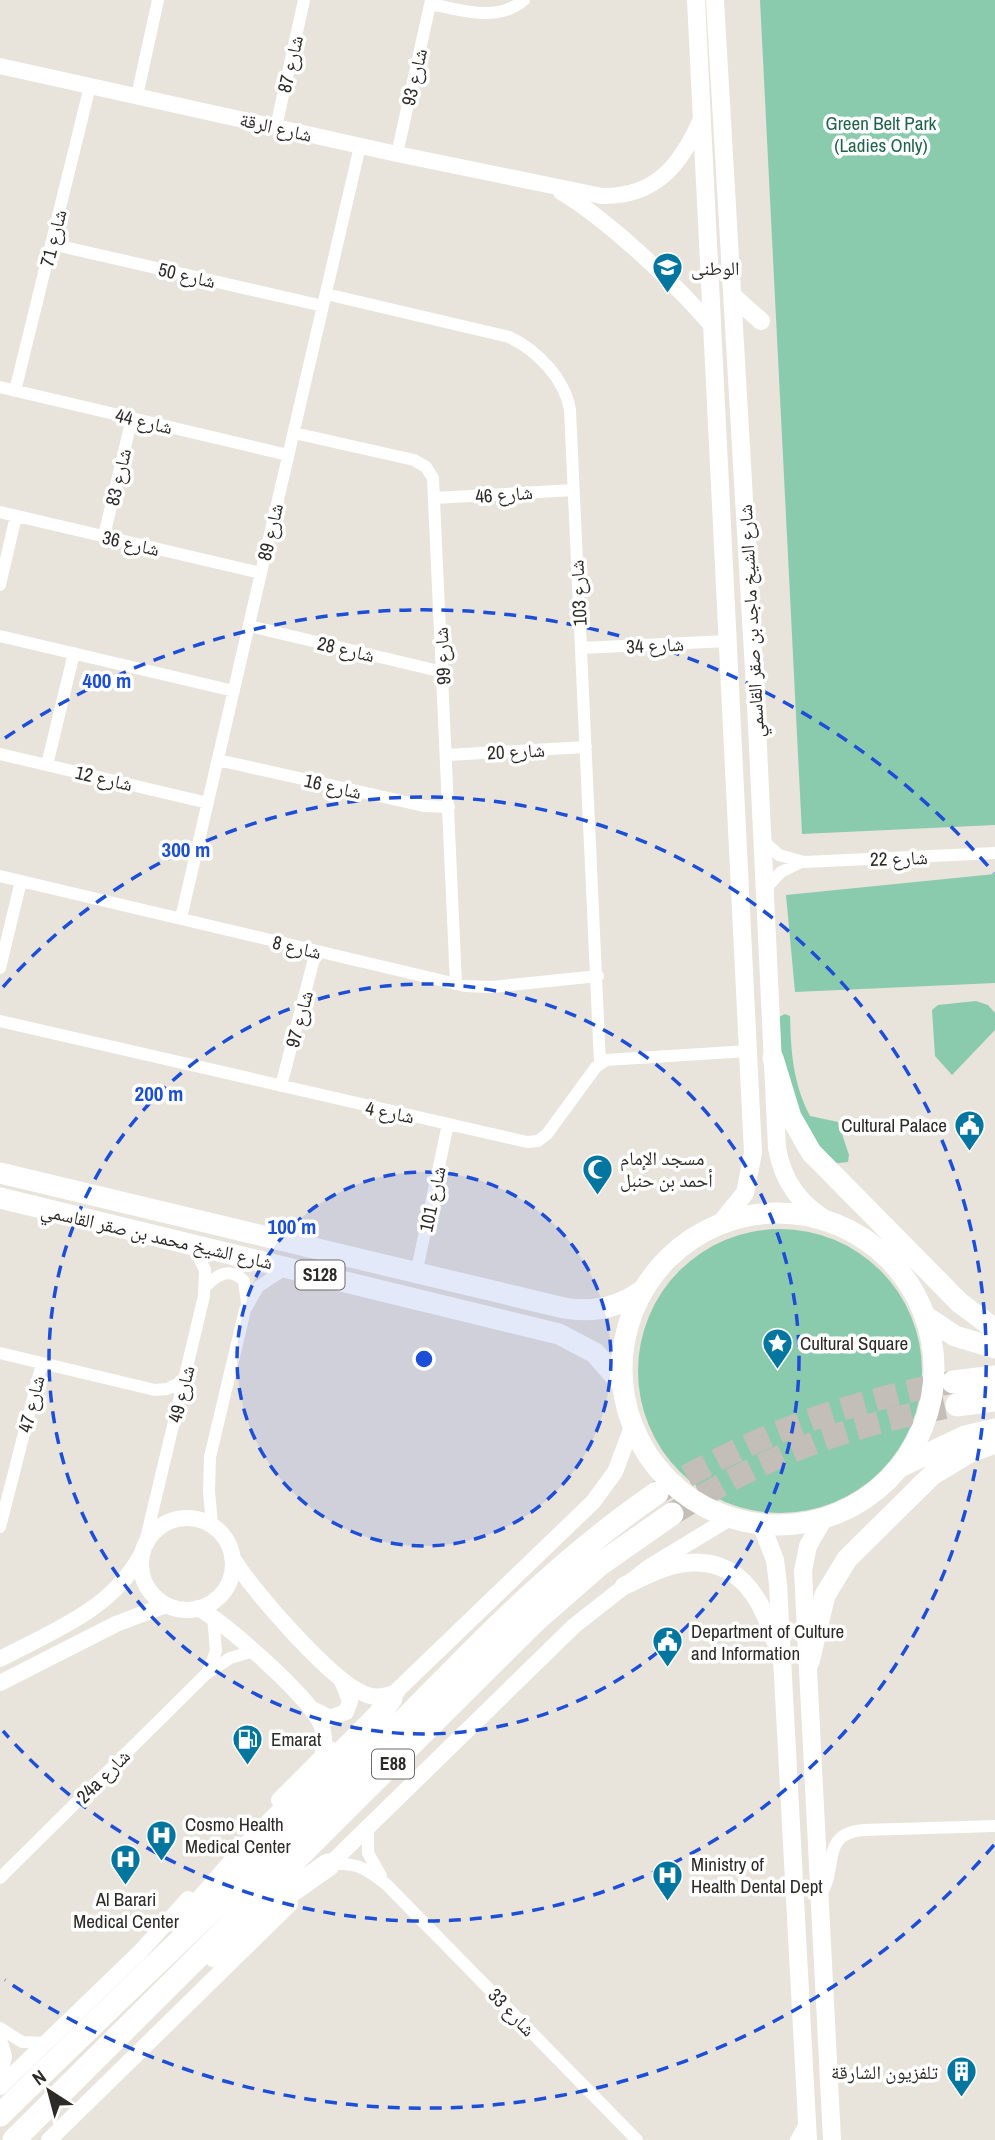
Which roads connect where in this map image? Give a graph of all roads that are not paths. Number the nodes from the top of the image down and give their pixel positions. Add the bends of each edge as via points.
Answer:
1 (158, 0) edge
2 (304, 0) edge
3 (524, 0) edge
4 (696, 0) edge
5 (717, 1) edge
6 (431, 2) edge
7 (0, 66) edge
8 (90, 86) junction
9 (137, 96) junction
10 (702, 117) junction
11 (276, 127) junction
12 (360, 146) junction
13 (397, 154) junction
14 (552, 188) junction
15 (51, 244) junction
16 (734, 297) junction
17 (324, 300) junction
18 (761, 321) dead end
19 (712, 326) junction
20 (0, 387) edge
21 (15, 391) junction
22 (132, 418) junction
23 (294, 433) junction
24 (288, 455) junction
25 (573, 490) junction
26 (435, 498) junction
27 (0, 512) edge
28 (16, 516) junction
29 (104, 536) junction
30 (261, 573) junction
31 (0, 585) edge
32 (249, 626) junction
33 (0, 636) edge
34 (728, 641) junction
35 (581, 648) junction
36 (74, 653) junction
37 (443, 672) junction
38 (234, 691) junction
39 (756, 705) junction
40 (586, 747) junction
41 (0, 754) edge
42 (446, 755) junction
43 (218, 760) junction
44 (47, 765) junction
45 (208, 803) junction
46 (449, 807) junction
47 (761, 838) junction
48 (995, 853) edge
49 (804, 862) junction
50 (0, 876) edge
51 (21, 881) junction
52 (764, 891) junction
53 (181, 918) junction
54 (316, 951) junction
55 (0, 968) edge
56 (598, 976) junction
57 (456, 984) junction
58 (0, 1021) edge
59 (748, 1051) junction
60 (773, 1058) junction
61 (600, 1063) junction
62 (281, 1086) junction
63 (448, 1124) junction
64 (0, 1174) edge
65 (0, 1198) edge
66 (165, 1212) junction
67 (830, 1222) junction
68 (719, 1225) junction
69 (147, 1232) junction
70 (190, 1243) junction
71 (290, 1268) junction
72 (416, 1273) junction
73 (206, 1286) junction
74 (645, 1288) junction
75 (247, 1303) junction
76 (925, 1316) junction
77 (995, 1329) edge
78 (995, 1348) edge
79 (0, 1353) edge
80 (42, 1363) junction
81 (995, 1377) edge
82 (184, 1381) junction
83 (953, 1382) tunnel mouth
84 (622, 1384) junction
85 (155, 1390) junction
86 (995, 1400) edge
87 (957, 1405) tunnel mouth
88 (176, 1411) junction
89 (632, 1427) junction
90 (995, 1429) edge
91 (995, 1443) edge
92 (897, 1469) junction
93 (657, 1493) tunnel mouth
94 (672, 1514) tunnel mouth
95 (730, 1518) junction
96 (824, 1518) junction
97 (761, 1524) junction
98 (212, 1525) junction
99 (0, 1527) edge
100 (143, 1551) junction
101 (232, 1558) junction
102 (624, 1586) junction
103 (166, 1605) junction
104 (198, 1608) junction
105 (213, 1617) junction
106 (254, 1651) junction
107 (0, 1659) edge
108 (809, 1662) junction
109 (782, 1666) junction
110 (206, 1674) junction
111 (341, 1680) junction
112 (0, 1683) edge
113 (395, 1695) junction
114 (310, 1708) junction
115 (323, 1756) junction
116 (368, 1825) junction
117 (995, 1826) edge
118 (328, 1865) junction
119 (0, 1878) edge
120 (387, 1885) junction
121 (819, 1896) junction
122 (797, 1947) junction
123 (824, 1996) junction
124 (113, 2004) junction
125 (0, 2028) edge
126 (127, 2029) junction
127 (0, 2036) edge
128 (48, 2042) junction
129 (0, 2086) edge
130 (0, 2115) edge
131 (807, 2120) junction
132 (631, 2138) edge
133 (14, 2140) edge
134 (49, 2140) edge
135 (796, 2140) edge
136 (808, 2140) edge
137 (832, 2140) edge

1 - 9 street
2 - 11 street, شارع 87
3 - 6 street via 492,14
4 - 10 main road, شارع الشيخ ماجد بن صقر القاسمي
5 - 16 main road, شارع الشيخ ماجد بن صقر القاسمي
6 - 13 street, شارع 93
7 - 8 street, شارع الرقة
8 - 9 street, شارع الرقة
8 - 15 street, شارع 71
9 - 11 street, شارع الرقة
10 - 14 street, شارع الرقة via 677,165 652,186 612,196
10 - 19 main road, شارع الشيخ ماجد بن صقر القاسمي
11 - 12 street, شارع الرقة
12 - 13 street, شارع الرقة
12 - 17 street, شارع 89
13 - 14 street, شارع الرقة
14 - 19 street, شارع الرقة via 604,224
15 - 17 street, شارع 50
15 - 21 street, شارع 71
16 - 18 main road
16 - 39 main road, شارع الشيخ ماجد بن صقر القاسمي
17 - 23 street, شارع 89
17 - 25 street, شارع 103 via 501,334 524,345 554,374 566,394
19 - 34 main road, شارع الشيخ ماجد بن صقر القاسمي
20 - 21 street, شارع 44
21 - 22 street, شارع 44
22 - 24 street, شارع 44
22 - 29 street, شارع 83
23 - 24 street, شارع 89
23 - 26 street, شارع 99 via 420,463 433,478
24 - 30 street, شارع 89
25 - 26 street, شارع 46
25 - 35 street, شارع 103
26 - 37 street, شارع 99
27 - 28 street, شارع 36
28 - 29 street, شارع 36
28 - 31 street
29 - 30 street, شارع 36
30 - 32 street, شارع 89
32 - 37 street, شارع 28
32 - 38 street, شارع 89
33 - 36 street
34 - 35 street, شارع 34
34 - 39 main road via 735,655 740,703 750,708
34 - 59 main road, شارع الشيخ ماجد بن صقر القاسمي
35 - 40 street, شارع 103
36 - 38 street
36 - 44 street
37 - 42 street, شارع 99
38 - 43 street, شارع 89
39 - 47 main road, شارع الشيخ ماجد بن صقر القاسمي
40 - 42 street, شارع 20
40 - 56 street, شارع 103
41 - 44 street, شارع 12
42 - 46 street, شارع 99
43 - 45 street, شارع 89
43 - 46 street, شارع 16 via 424,806
44 - 45 street, شارع 12
45 - 53 street, شارع 89
46 - 57 street, شارع 99
47 - 49 street, شارع 22 via 779,855
47 - 52 main road, شارع الشيخ ماجد بن صقر القاسمي
48 - 49 street, شارع 22
49 - 52 street, شارع 22 via 780,872
50 - 51 street, شارع 8
51 - 53 street, شارع 8
51 - 55 street
52 - 60 main road, شارع الشيخ ماجد بن صقر القاسمي
53 - 54 street, شارع 8
54 - 57 street, شارع 8
54 - 62 street, شارع 97
56 - 57 street, شارع 8 via 492,987
56 - 61 street, شارع 103
58 - 62 street, شارع 4
59 - 61 street via 612,1058
59 - 68 main road, شارع الشيخ ماجد بن صقر القاسمي via 752,1167 745,1193
60 - 67 main road, شارع الشيخ ماجد بن صقر القاسمي via 780,1162 799,1198
60 - 77 main road via 791,1117 811,1152 960,1303
61 - 63 street, شارع 4 via 538,1141
62 - 63 street, شارع 4
63 - 72 street, شارع 101
64 - 66 main road, شارع الشيخ محمد بن صقر القاسمي / S128
65 - 69 main road, شارع الشيخ محمد بن صقر القاسمي / S128
66 - 69 main road via 174,1222 172,1231
66 - 72 main road, شارع الشيخ محمد بن صقر القاسمي / S128
67 - 68 main road via 785,1213
67 - 76 main road via 888,1258 916,1295
68 - 74 main road via 682,1246
69 - 70 main road, شارع الشيخ محمد بن صقر القاسمي / S128
70 - 71 main road, شارع الشيخ محمد بن صقر القاسمي / S128
70 - 73 street, شارع 49 via 203,1263
71 - 75 street via 265,1280
71 - 84 main road, شارع الشيخ محمد بن صقر القاسمي / S128 via 559,1334 595,1353
72 - 74 main road, شارع الشيخ محمد بن صقر القاسمي / S128 via 575,1310 607,1308
73 - 75 street via 220,1274 233,1273 244,1281
73 - 82 street, شارع 49
74 - 84 main road via 626,1335
75 - 98 street via 211,1449
76 - 78 main road via 955,1336
76 - 92 main road via 933,1348 928,1412 916,1442
79 - 80 street
80 - 85 street
80 - 99 street, شارع 47
81 - 83 highway
82 - 85 street
82 - 88 street, شارع 49
84 - 89 main road
85 - 88 street
86 - 87 highway
88 - 100 street, شارع 49
89 - 95 main road via 642,1448 671,1483 689,1498
89 - 113 street via 615,1472 593,1502
90 - 92 main road via 942,1446
91 - 108 main road via 932,1475 847,1559 825,1595
92 - 96 main road via 864,1499
93 - 124 highway, E88 via 547,1578 206,1918
94 - 126 highway, E88 via 599,1566 534,1622 171,1980
95 - 97 main road
95 - 102 street
96 - 97 main road
96 - 108 main road via 803,1562
97 - 109 main road via 778,1572
98 - 100 street via 177,1519 156,1530
98 - 101 street via 227,1541
100 - 103 street via 142,1576 147,1588
100 - 107 street via 125,1581 103,1602
101 - 104 street via 227,1585 210,1604
101 - 111 street via 262,1599
102 - 109 main road via 678,1564 703,1563 727,1570 747,1584 762,1604
102 - 116 street via 548,1649
103 - 104 street
103 - 112 street via 116,1623
104 - 105 street
105 - 106 street
105 - 110 street, 24a شارع via 216,1651
106 - 110 street, 24a شارع via 230,1658
106 - 114 street
108 - 121 main road
109 - 122 main road
110 - 119 street, 24a شارع
111 - 113 street via 370,1696
111 - 114 street via 350,1701 346,1712 330,1718
113 - 115 street
113 - 124 highway via 248,1847
114 - 115 street via 323,1730
115 - 128 street via 140,1952
116 - 118 street
116 - 120 street, شارع 33 via 368,1853
117 - 121 street via 845,1834 833,1847 830,1878
118 - 120 street, شارع 33 via 360,1865
118 - 126 highway
118 - 134 street
120 - 132 street, شارع 33
121 - 123 main road
122 - 123 main road via 809,1951 813,1984
122 - 131 main road
123 - 137 main road
124 - 130 highway
125 - 128 street via 22,2042
126 - 133 highway
127 - 129 street via 6,2056
128 - 129 street
131 - 135 street
131 - 136 main road

